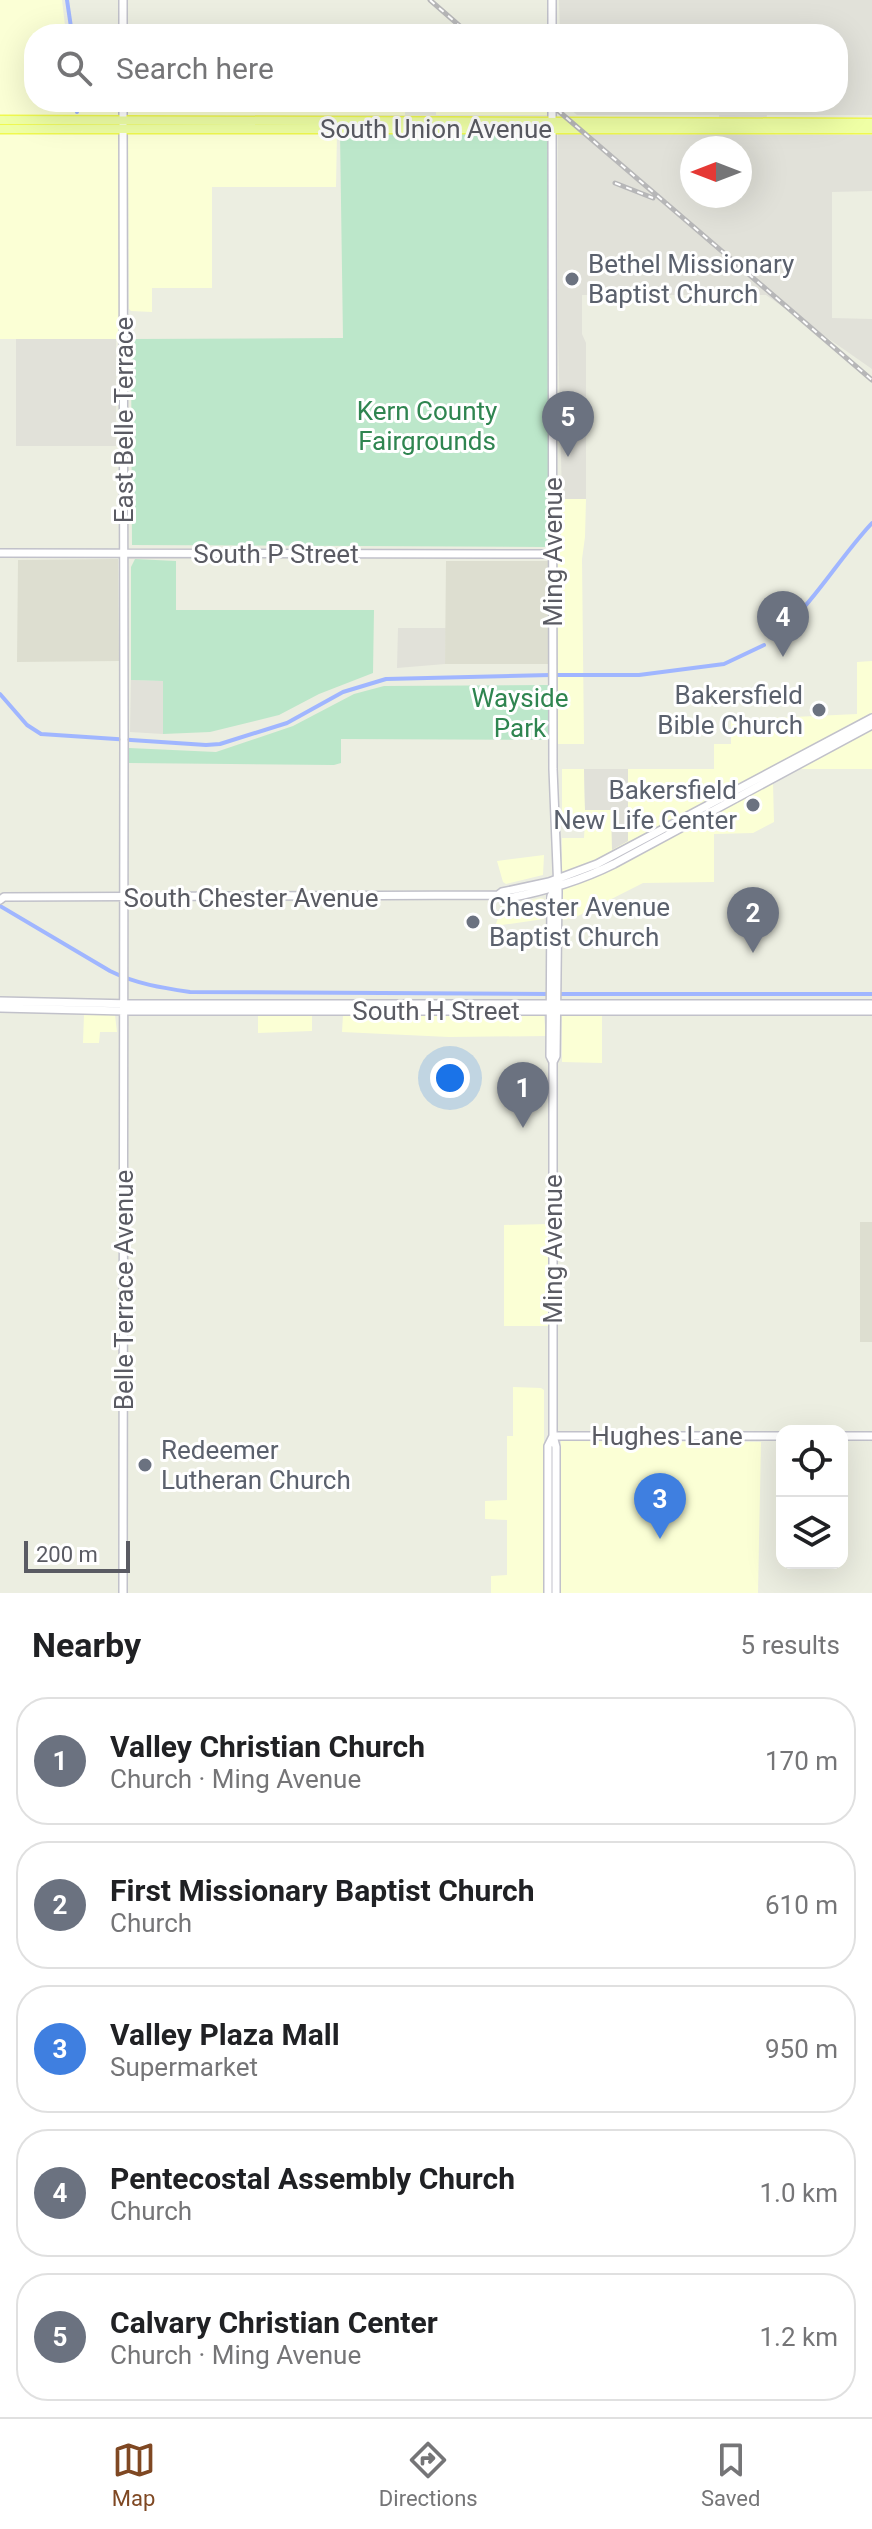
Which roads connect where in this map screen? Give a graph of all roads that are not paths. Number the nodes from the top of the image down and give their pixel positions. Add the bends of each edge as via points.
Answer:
1 (123, 0) edge
2 (552, 0) edge
3 (123, 24) edge
4 (552, 24) edge
5 (123, 112) edge
6 (552, 112) edge
7 (872, 123) edge
8 (0, 125) edge
9 (123, 125) junction
10 (553, 126) junction
11 (658, 126) junction
12 (702, 126) junction
13 (778, 126) junction
14 (812, 126) junction
15 (872, 129) edge
16 (0, 553) edge
17 (124, 553) junction
18 (553, 554) junction
19 (872, 718) edge
20 (872, 725) edge
21 (556, 884) junction
22 (1, 897) edge
23 (125, 898) junction
24 (0, 1001) edge
25 (497, 1004) junction
26 (872, 1004) edge
27 (554, 1005) junction
28 (0, 1008) edge
29 (124, 1008) junction
30 (472, 1011) junction
31 (872, 1011) edge
32 (553, 1436) junction
33 (776, 1436) edge
34 (848, 1436) edge
35 (872, 1436) edge
36 (548, 1492) junction
37 (556, 1511) junction
38 (548, 1574) junction
39 (123, 1593) edge
40 (548, 1593) edge
41 (556, 1593) edge

1 - 3 street
2 - 4 street
5 - 9 street, East Belle Terrace
6 - 10 street, Ming Avenue
7 - 14 main road
8 - 9 main road, South Union Avenue
8 - 9 main road, South Union Avenue via 22,120
9 - 10 main road, South Union Avenue
9 - 17 street, East Belle Terrace
10 - 11 main road, South Union Avenue
10 - 11 main road, South Union Avenue
10 - 18 street, Ming Avenue
11 - 12 main road, South Union Avenue
12 - 13 main road, South Union Avenue
12 - 13 main road, South Union Avenue
13 - 14 main road, South Union Avenue
14 - 15 main road, South Union Avenue
16 - 17 street, South P Street
17 - 18 street, South P Street
17 - 23 street, East Belle Terrace
18 - 21 street, Ming Avenue
19 - 21 street, South Chester Avenue
20 - 21 street, South Chester Avenue via 614,864
21 - 23 street, South Chester Avenue via 503,899
21 - 27 street, Ming Avenue
22 - 23 street, South Chester Avenue
23 - 29 street, Belle Terrace Avenue
24 - 29 street, South H Street
25 - 27 street, South H Street
25 - 29 street, South H Street
25 - 30 street
26 - 27 street, South H Street
27 - 30 street, South H Street
27 - 31 street, South H Street
27 - 32 street, Ming Avenue
28 - 29 street, South H Street
29 - 30 street, South H Street
29 - 39 street, Belle Terrace Avenue
32 - 33 street, Hughes Lane
32 - 36 street, Ming Avenue via 548,1446
32 - 37 street, Ming Avenue
34 - 35 street
36 - 37 street
36 - 38 street, Ming Avenue
37 - 41 street, Ming Avenue
38 - 40 street, Ming Avenue
38 - 41 street

